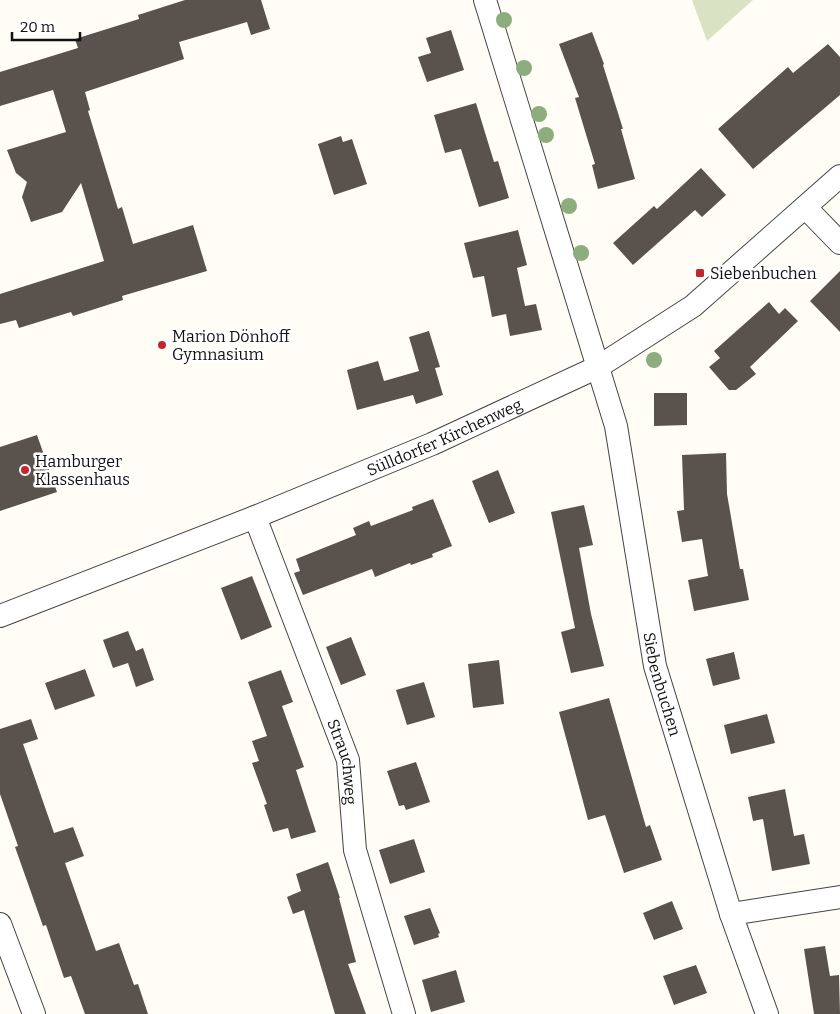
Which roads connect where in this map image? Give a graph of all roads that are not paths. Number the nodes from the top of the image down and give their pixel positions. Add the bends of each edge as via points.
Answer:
1 (486, 0) edge
2 (840, 176) edge
3 (805, 207) junction
4 (840, 243) edge
5 (598, 367) junction
6 (255, 517) junction
7 (0, 616) edge
8 (840, 897) edge
9 (731, 914) junction
10 (0, 924) edge
11 (34, 1014) edge
12 (404, 1014) edge
13 (766, 1014) edge

1 - 5 street, Siebenbuchen
2 - 3 street, Sülldorfer Kirchenweg
3 - 4 street
3 - 5 street, Sülldorfer Kirchenweg via 693,306
5 - 6 street, Sülldorfer Kirchenweg via 432,444
5 - 9 street, Siebenbuchen via 616,426 655,666
6 - 7 street, Sülldorfer Kirchenweg
6 - 12 street, Strauchweg via 348,760 355,850
8 - 9 street
9 - 13 street, Siebenbuchen
10 - 11 street

